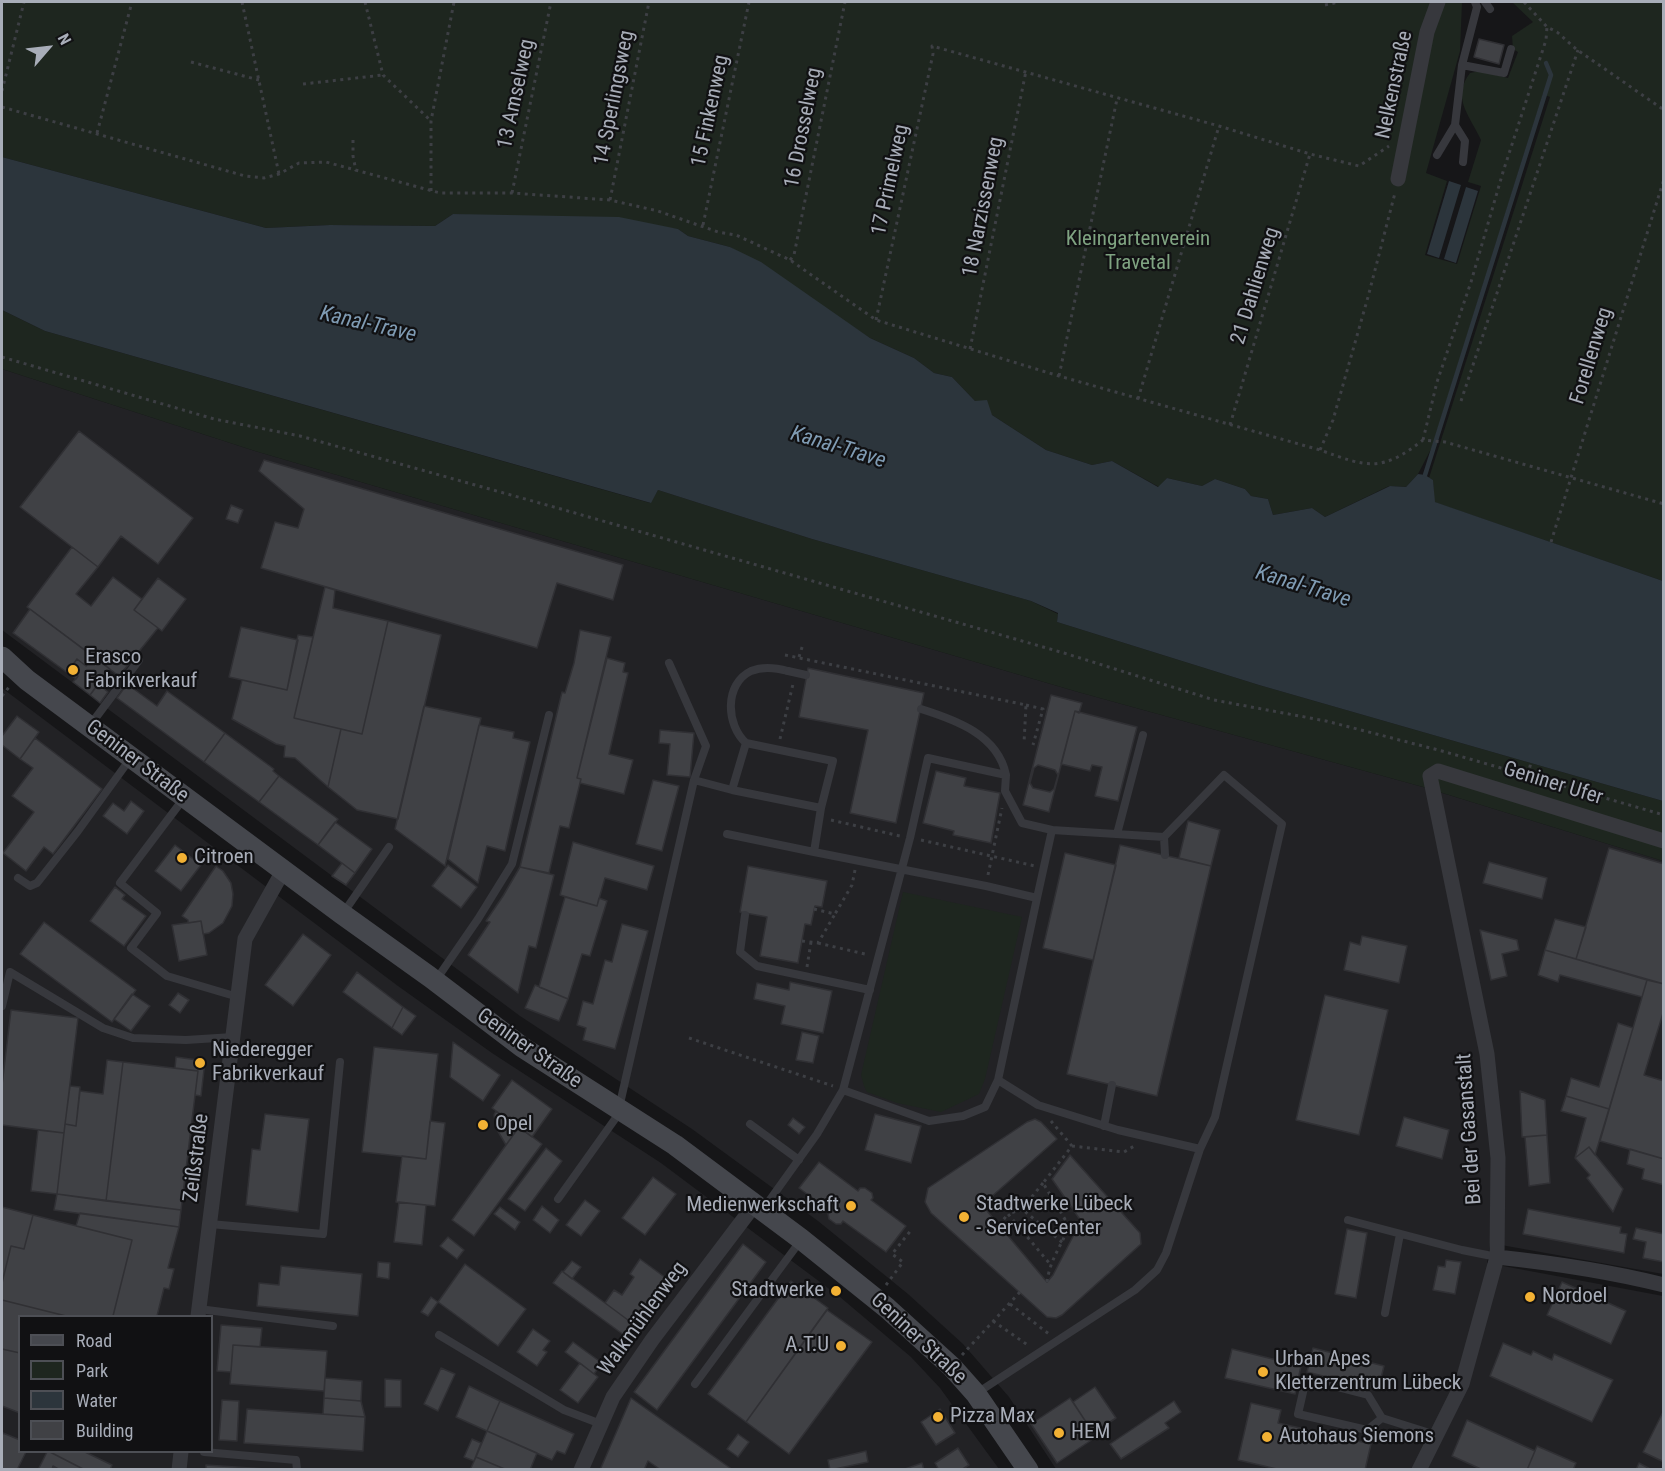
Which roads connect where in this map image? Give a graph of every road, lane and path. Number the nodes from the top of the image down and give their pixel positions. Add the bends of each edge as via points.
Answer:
1 (24, 2) edge
2 (132, 2) edge
3 (242, 2) edge
4 (365, 2) edge
5 (454, 2) edge
6 (551, 2) edge
7 (649, 2) edge
8 (749, 2) edge
9 (845, 2) edge
10 (1339, 2) edge
11 (1438, 2) edge
12 (1475, 2) edge
13 (1485, 2) edge
14 (1524, 2) edge
15 (1325, 5) dead end
16 (1491, 9) dead end
17 (1547, 27) junction
18 (1511, 49) dead end
19 (1578, 50) junction
20 (191, 62) dead end
21 (1462, 65) junction
22 (1026, 71) junction
23 (383, 75) junction
24 (259, 80) junction
25 (303, 84) dead end
26 (2, 91) edge
27 (1117, 99) junction
28 (2, 107) edge
29 (1664, 110) edge
30 (431, 121) junction
31 (1455, 124) junction
32 (1219, 126) junction
33 (97, 133) junction
34 (1406, 135) junction
35 (353, 140) dead end
36 (1310, 154) junction
37 (1437, 155) dead end
38 (1463, 162) dead end
39 (356, 171) junction
40 (279, 174) junction
41 (1398, 179) joint
42 (1664, 179) edge
43 (431, 191) junction
44 (512, 193) junction
45 (610, 200) junction
46 (703, 225) junction
47 (790, 260) junction
48 (876, 320) junction
49 (970, 349) junction
50 (2, 357) edge
51 (1059, 376) junction
52 (1138, 399) junction
53 (1461, 401) dead end
54 (1230, 426) junction
55 (1423, 440) junction
56 (1320, 450) junction
57 (1571, 478) junction
58 (1664, 504) edge
59 (1551, 542) dead end
60 (803, 644) dead end
61 (785, 655) dead end
62 (2, 657) edge
63 (799, 657) junction
64 (139, 660) dead end
65 (669, 663) dead end
66 (806, 675) dead end
67 (794, 681) dead end
68 (1026, 705) junction
69 (921, 709) dead end
70 (549, 715) dead end
71 (89, 727) junction
72 (1143, 735) dead end
73 (1024, 742) dead end
74 (746, 743) junction
75 (1033, 745) dead end
76 (778, 750) junction
77 (131, 758) junction
78 (1530, 762) dead end
79 (1006, 775) junction
80 (1528, 775) junction
81 (1430, 776) joint
82 (694, 780) junction
83 (732, 790) junction
84 (1005, 791) junction
85 (184, 798) junction
86 (821, 808) junction
87 (1664, 815) edge
88 (820, 818) junction
89 (1052, 830) junction
90 (727, 834) dead end
91 (1117, 834) junction
92 (1164, 837) junction
93 (910, 838) junction
94 (1664, 841) edge
95 (389, 847) dead end
96 (814, 852) junction
97 (1165, 855) dead end
98 (993, 856) junction
99 (857, 860) junction
100 (1043, 867) junction
101 (901, 869) junction
102 (283, 871) junction
103 (18, 878) dead end
104 (986, 886) junction
105 (1037, 898) junction
106 (814, 909) dead end
107 (342, 914) junction
108 (835, 914) junction
109 (745, 915) dead end
110 (802, 941) dead end
111 (811, 942) junction
112 (818, 943) junction
113 (877, 957) junction
114 (805, 976) junction
115 (435, 981) junction
116 (870, 990) junction
117 (238, 997) junction
118 (2, 1006) edge
119 (233, 1037) junction
120 (689, 1038) dead end
121 (340, 1062) dead end
122 (998, 1080) junction
123 (1112, 1085) dead end
124 (843, 1090) junction
125 (1038, 1105) junction
126 (620, 1110) junction
127 (750, 1124) dead end
128 (1104, 1126) junction
129 (1143, 1136) junction
130 (1072, 1146) junction
131 (1200, 1149) junction
132 (799, 1160) junction
133 (1043, 1183) junction
134 (558, 1198) dead end
135 (759, 1207) junction
136 (1022, 1209) junction
137 (1008, 1214) junction
138 (1347, 1220) dead end
139 (210, 1224) junction
140 (999, 1225) dead end
141 (912, 1229) dead end
142 (1400, 1234) junction
143 (801, 1239) junction
144 (895, 1241) dead end
145 (1063, 1243) junction
146 (899, 1245) junction
147 (1497, 1257) junction
148 (1050, 1264) junction
149 (1047, 1282) dead end
150 (1664, 1285) edge
151 (1020, 1292) dead end
152 (876, 1299) junction
153 (1010, 1304) junction
154 (198, 1313) edge
155 (1385, 1313) dead end
156 (993, 1322) junction
157 (333, 1326) dead end
158 (439, 1335) dead end
159 (1057, 1340) junction
160 (1038, 1353) junction
161 (952, 1366) junction
162 (695, 1384) dead end
163 (976, 1394) junction
164 (1382, 1418) junction
165 (601, 1424) junction
166 (1436, 1434) junction
167 (181, 1453) edge
168 (213, 1453) edge
169 (179, 1470) edge
170 (297, 1470) edge
171 (581, 1470) edge
172 (1028, 1470) edge
173 (1419, 1470) edge

1 - 26 path
2 - 33 path
3 - 24 path
4 - 23 path
5 - 30 path
6 - 44 path, 13 Amselweg
7 - 45 path, 14 Sperlingsweg
8 - 46 path, 15 Finkenweg
9 - 47 path, 16 Drosselweg
10 - 15 path
11 - 34 street, Nelkenstraße via 1427,32
12 - 21 lane
13 - 16 lane
14 - 17 path
17 - 19 path
17 - 55 path via 1437,382
18 - 21 lane via 1504,73
19 - 29 path
19 - 53 path
20 - 24 path
21 - 31 lane
22 - 27 path
22 - 48 path, 17 Primelweg via 932,46
22 - 49 path, 18 Narzissenweg
23 - 25 path
23 - 30 path
24 - 40 path
27 - 32 path
27 - 51 path
28 - 33 path
30 - 43 path
31 - 37 lane
31 - 38 lane via 1465,141
32 - 36 path
32 - 52 path
33 - 40 path via 245,176 264,178
34 - 36 path via 1359,166
34 - 41 street, Nelkenstraße
35 - 39 path
36 - 54 path, 21 Dahlienweg
39 - 40 path via 314,161 299,163
39 - 43 path
41 - 56 path via 1336,409
42 - 57 path, Forellenweg
43 - 44 path
44 - 45 path
45 - 46 path
46 - 47 path via 736,235
47 - 48 path
48 - 49 path
49 - 51 path
50 - 80 path via 214,419 300,436 550,506 1064,653 1214,700 1326,721
51 - 52 path
52 - 54 path
54 - 56 path
55 - 56 path via 1383,464 1358,464
55 - 57 path via 1445,442
57 - 58 path
57 - 59 path, Forellenweg
60 - 63 path
61 - 63 path
62 - 71 main road, Geniner Straße
63 - 68 path
64 - 71 lane
65 - 82 lane via 706,746
66 - 74 lane, bridge via 772,667 751,671 735,686 730,711 737,735
67 - 76 path
68 - 73 path
68 - 75 path via 1043,709
69 - 79 lane via 951,718 976,733 1004,762
70 - 115 lane via 512,864
71 - 77 main road, Geniner Straße
72 - 91 lane
74 - 76 lane
74 - 83 lane
76 - 86 lane via 833,761
77 - 85 main road, Geniner Straße
77 - 103 lane via 37,883 30,886
78 - 80 path
79 - 84 lane
79 - 93 lane via 928,758
80 - 87 path
81 - 94 street, Geniner Ufer via 1438,771
81 - 147 street, Bei der Gasanstalt via 1488,1054 1498,1158
82 - 83 lane
82 - 126 lane
83 - 86 lane
84 - 89 lane via 1022,823
84 - 98 path
85 - 102 main road, Geniner Straße
85 - 117 lane via 120,883 157,913 132,948 167,976
86 - 88 lane
88 - 93 path
88 - 96 lane
89 - 91 lane
89 - 100 lane
90 - 96 lane
91 - 92 lane
92 - 97 lane
92 - 131 lane via 1224,775 1282,824 1215,1117
93 - 98 path
93 - 101 lane
95 - 107 lane
96 - 99 lane
98 - 100 path
98 - 104 path
99 - 101 lane
99 - 108 path via 852,885
100 - 105 lane
101 - 104 lane
101 - 113 lane
102 - 107 main road, Geniner Straße
102 - 117 street, Zeißstraße via 245,939
104 - 105 lane
105 - 122 lane
106 - 108 path
107 - 115 main road, Geniner Straße
108 - 112 path
109 - 114 lane via 740,952 757,966
110 - 111 path
111 - 112 path
111 - 114 path
112 - 113 path
113 - 116 lane
114 - 116 lane
115 - 126 main road, Geniner Straße via 522,1047
116 - 124 lane
117 - 119 street, Zeißstraße
118 - 119 lane via 10,972 103,1028 133,1038
119 - 139 street, Zeißstraße
120 - 124 path
121 - 139 lane via 323,1234
122 - 124 lane via 984,1107 963,1116 929,1121
122 - 125 lane
123 - 128 lane
124 - 132 lane
125 - 128 lane
125 - 130 path
126 - 134 lane
126 - 135 main road, Geniner Straße
127 - 132 lane
128 - 129 lane
129 - 130 path via 1135,1147 1124,1152
129 - 131 lane
130 - 133 path
131 - 159 lane via 1158,1269 1135,1290
132 - 135 lane
133 - 136 path
133 - 145 path via 1069,1226
135 - 143 main road, Geniner Straße
135 - 165 street, Walkmühlenweg via 652,1340 613,1397
136 - 137 path
136 - 145 path
137 - 140 path
137 - 148 path
138 - 142 lane
139 - 154 street, Zeißstraße
141 - 146 path
142 - 147 lane
142 - 155 lane
143 - 152 main road, Geniner Straße
143 - 162 lane
144 - 146 path
145 - 148 path
146 - 152 path via 892,1254 903,1262
147 - 150 street via 1623,1274
147 - 166 street, Bei der Gasanstalt via 1462,1384
148 - 149 path
151 - 153 path
152 - 161 main road, Geniner Straße
153 - 156 path
153 - 159 path
154 - 157 lane
156 - 160 path
156 - 161 path
158 - 165 lane via 564,1410
159 - 160 lane
160 - 163 lane
161 - 163 main road, Geniner Straße
163 - 172 main road, Geniner Straße
164 - 164 lane via 1368,1395 1306,1379 1298,1414 1367,1430
164 - 166 lane
165 - 171 street, Walkmühlenweg
166 - 173 street, Bei der Gasanstalt
167 - 169 street
168 - 170 lane via 296,1460

